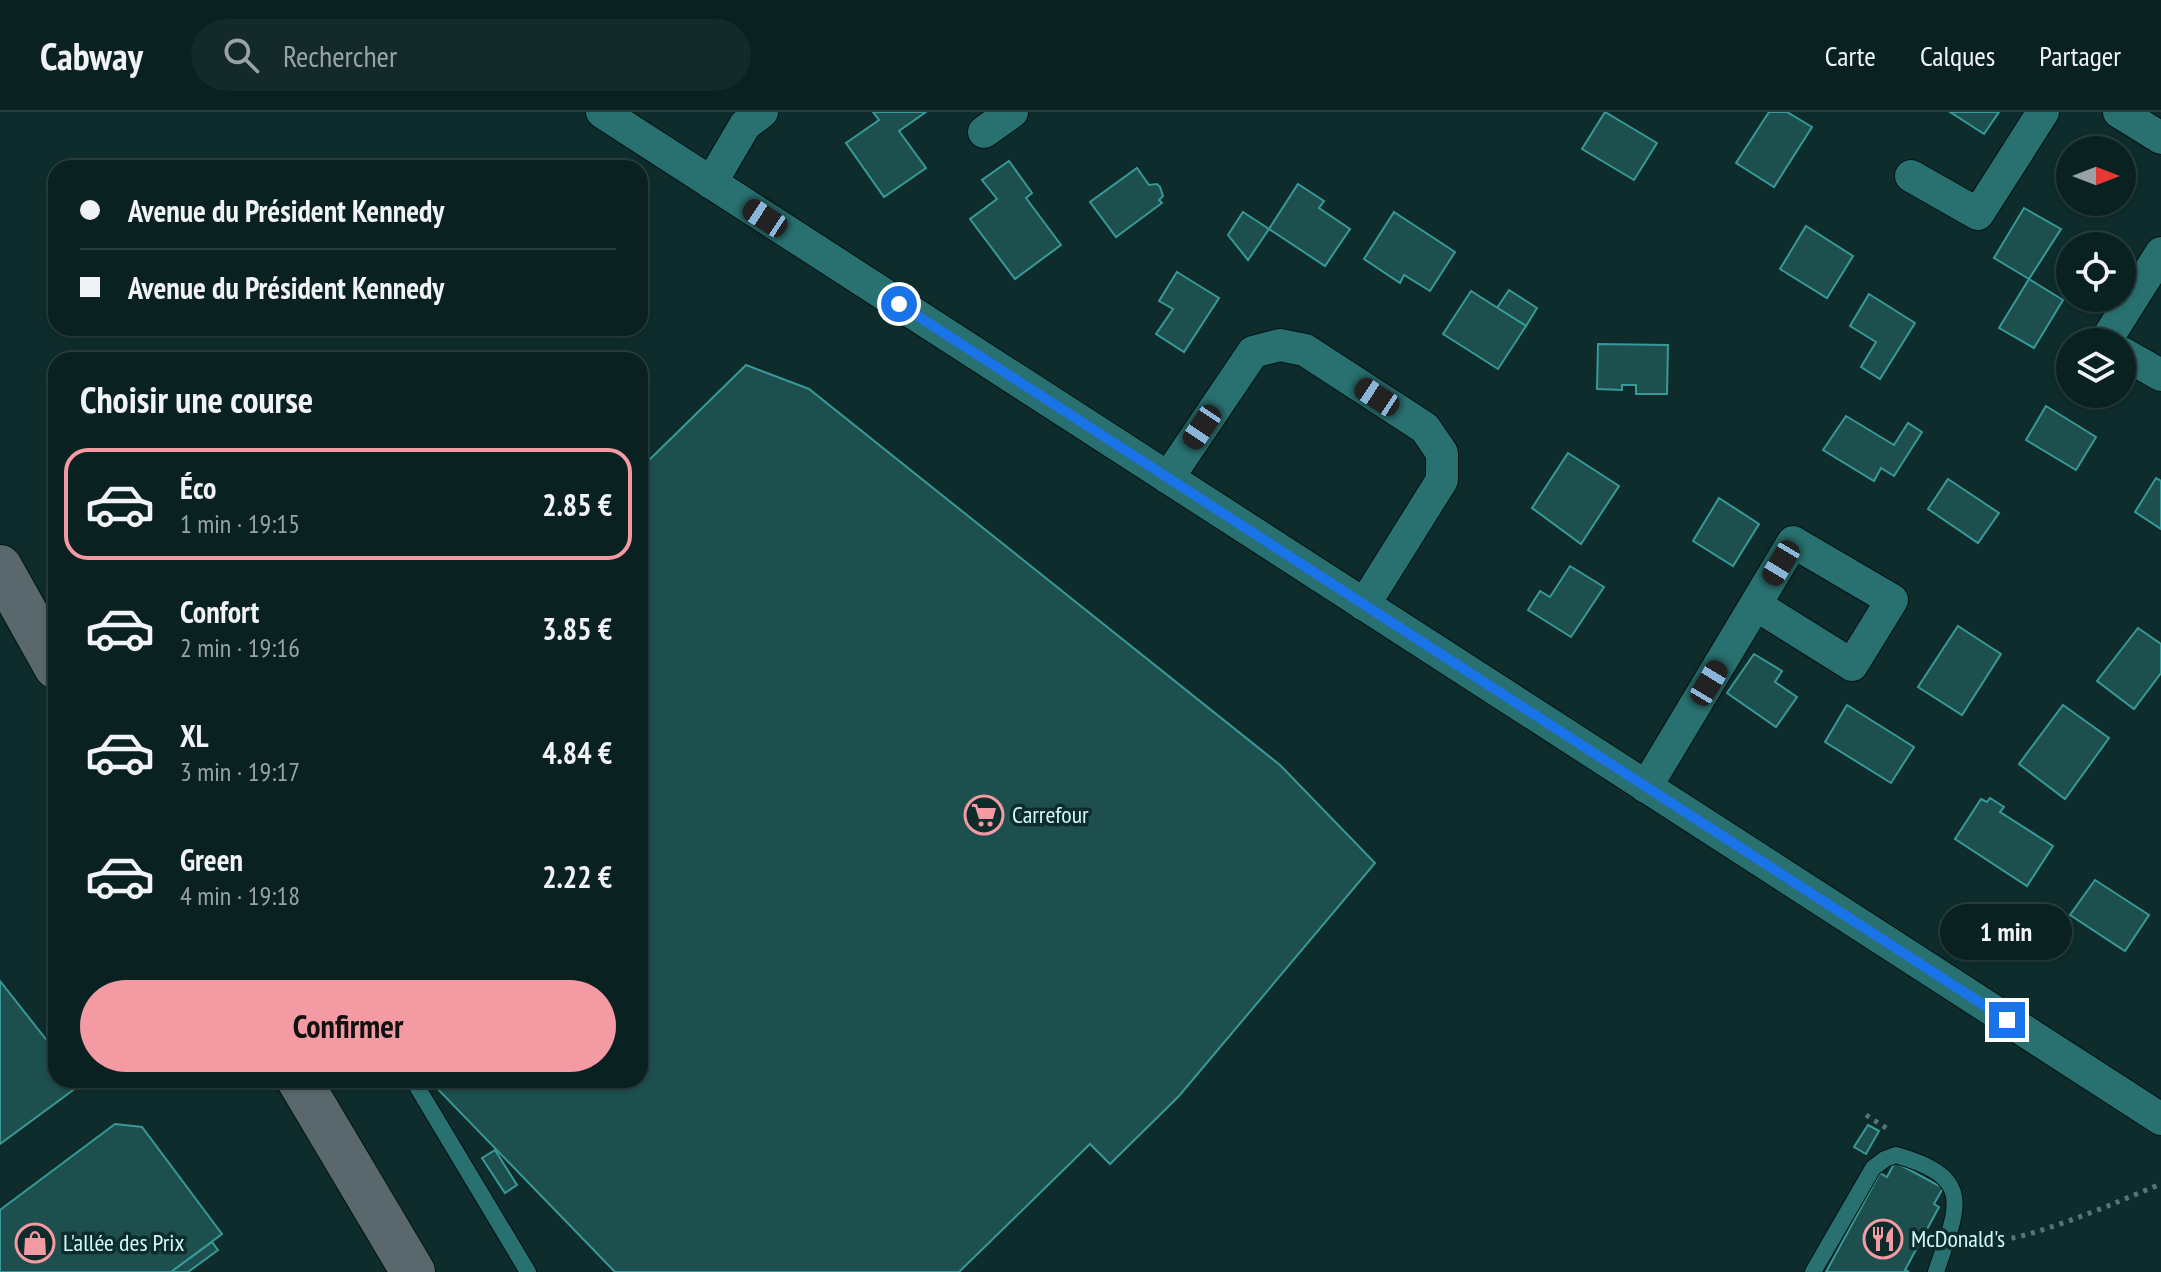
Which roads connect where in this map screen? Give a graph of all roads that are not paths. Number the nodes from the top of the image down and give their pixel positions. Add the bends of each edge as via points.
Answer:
1 (602, 112) edge
2 (762, 112) edge
3 (1012, 112) edge
4 (2043, 112) edge
5 (2119, 112) edge
6 (984, 132) dead end
7 (2161, 138) edge
8 (1911, 176) dead end
9 (711, 183) junction
10 (2161, 253) edge
11 (2114, 328) edge
12 (2136, 361) edge
13 (2161, 375) edge
14 (1168, 478) junction
15 (0, 567) edge
16 (1364, 605) junction
17 (1756, 605) dead end
18 (0, 609) edge
19 (48, 653) edge
20 (48, 671) edge
21 (1646, 787) junction
22 (304, 1088) edge
23 (418, 1088) edge
24 (2161, 1119) edge
25 (413, 1272) edge
26 (528, 1272) edge
27 (1813, 1272) edge
28 (1936, 1272) edge

1 - 9 street
2 - 9 street via 745,125
3 - 6 street
4 - 8 street via 1978,214
5 - 7 street
9 - 14 street
10 - 11 street
12 - 13 street
14 - 16 street
14 - 16 street via 1253,352 1266,348 1305,350 1412,419 1442,453 1442,480
15 - 19 main road
16 - 21 street
17 - 21 street
18 - 20 main road
21 - 24 street
22 - 25 main road
23 - 26 lane
27 - 28 lane via 1873,1168 1896,1155 1948,1179 1953,1191 1955,1205

